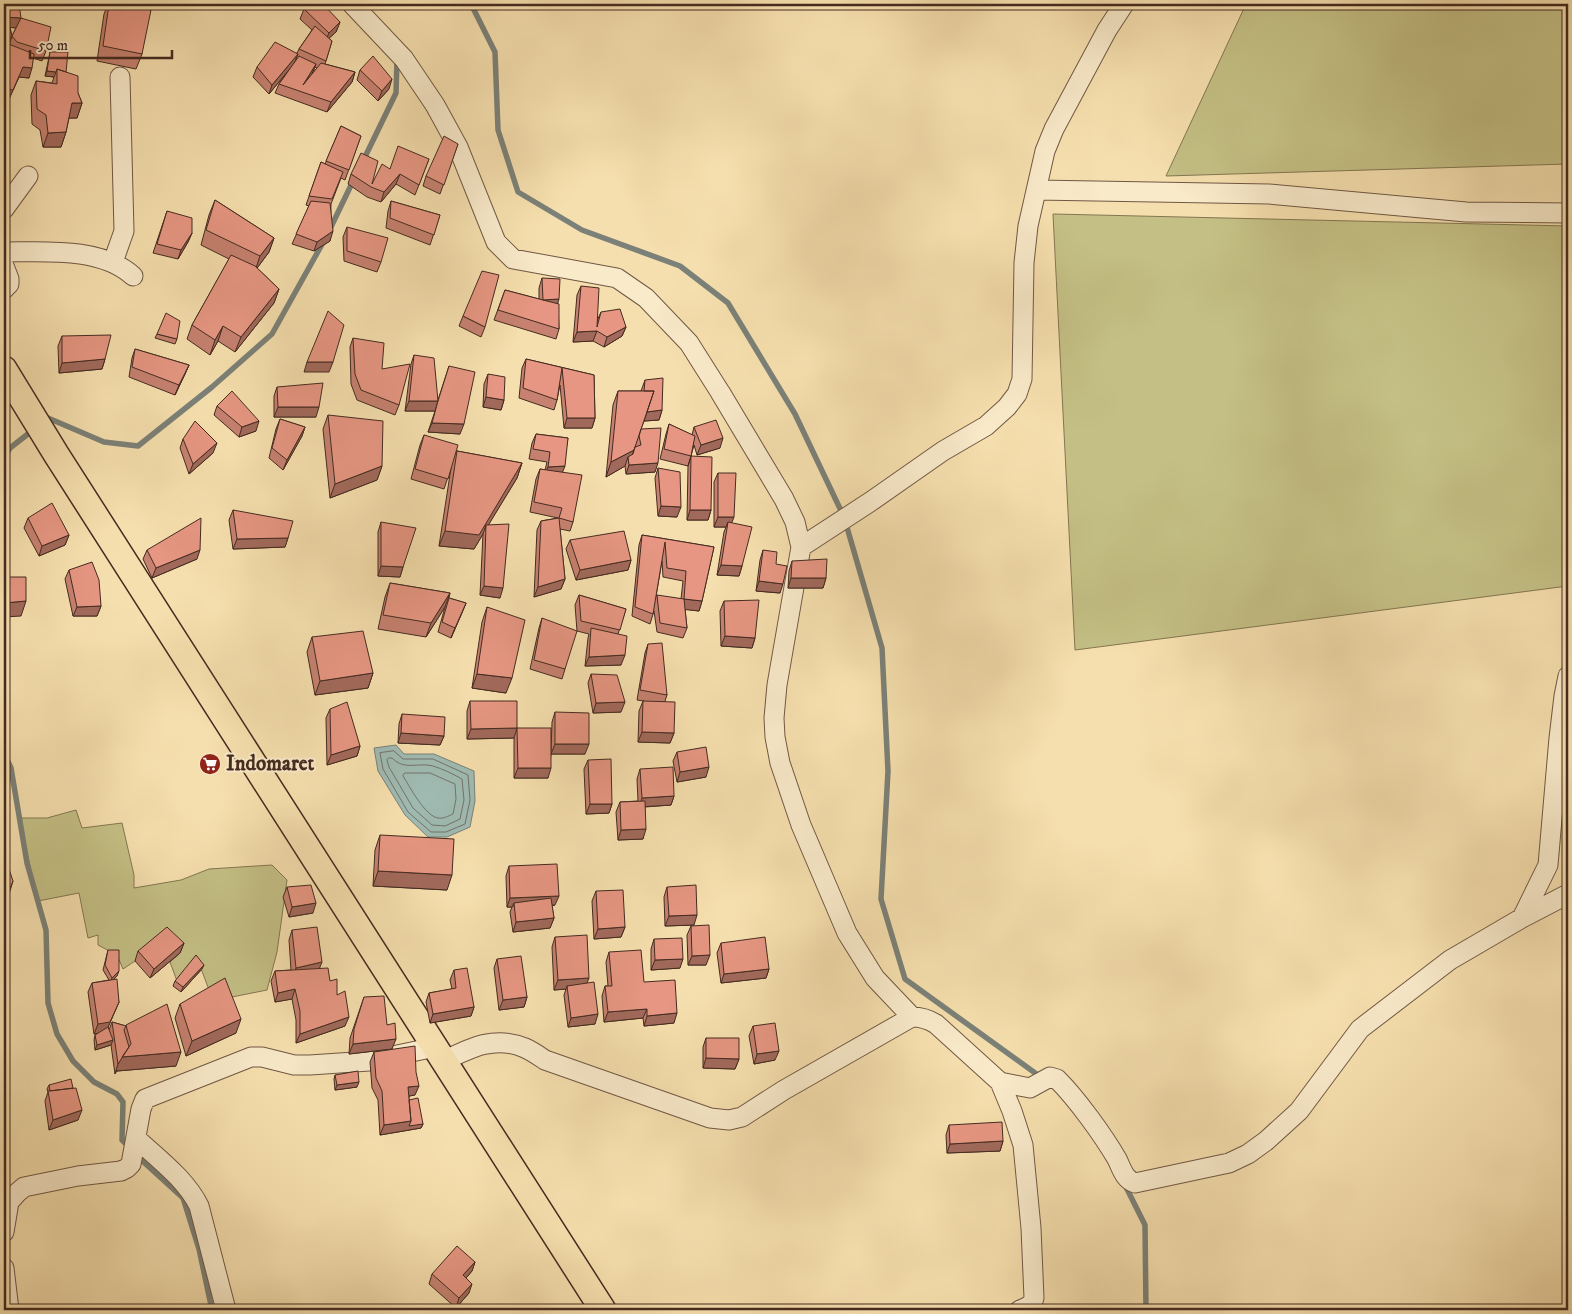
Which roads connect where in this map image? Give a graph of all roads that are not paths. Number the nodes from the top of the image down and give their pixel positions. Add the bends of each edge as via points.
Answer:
1 (352, 4) edge
2 (1124, 4) edge
3 (120, 77) dead end
4 (28, 176) dead end
5 (1037, 190) junction
6 (4, 209) edge
7 (1568, 213) edge
8 (4, 252) edge
9 (113, 262) junction
10 (4, 266) edge
11 (133, 276) dead end
12 (4, 290) edge
13 (4, 369) edge
14 (801, 547) junction
15 (1568, 676) edge
16 (1568, 894) edge
17 (1522, 918) junction
18 (912, 1017) junction
19 (440, 1054) junction
20 (1000, 1082) junction
21 (135, 1141) junction
22 (6, 1200) edge
23 (4, 1232) edge
24 (4, 1268) edge
25 (9, 1310) edge
26 (226, 1310) edge
27 (603, 1310) edge
28 (1020, 1310) edge

1 - 14 street via 404,59 435,105 458,147 496,242 513,259 617,278 646,298 689,343 784,499 795,522
2 - 5 street via 1054,129 1045,151
3 - 9 street via 124,231
4 - 6 street
5 - 7 street via 1269,194 1466,212
5 - 14 street via 1028,226 1024,263 1022,379 1017,394 1008,407 986,426 943,451
8 - 9 street via 51,252
9 - 11 street
10 - 12 street via 9,284
13 - 19 main road
14 - 18 street via 777,685 774,718 780,763 801,825 847,933 875,978
15 - 17 street via 1548,865
16 - 17 street
17 - 20 street via 1450,960 1360,1029 1300,1111 1266,1141 1228,1163 1135,1183 1125,1177 1107,1143 1056,1079 1050,1077 1030,1088
18 - 19 street via 742,1116 729,1120 710,1118 503,1042
18 - 20 street via 936,1024
19 - 21 street via 294,1065 251,1057 145,1099
19 - 27 main road
20 - 28 street via 1022,1145 1030,1218 1034,1298 1033,1303
21 - 22 street via 131,1164 121,1171 24,1187
21 - 26 street via 192,1193 199,1206
22 - 23 street
24 - 25 street

